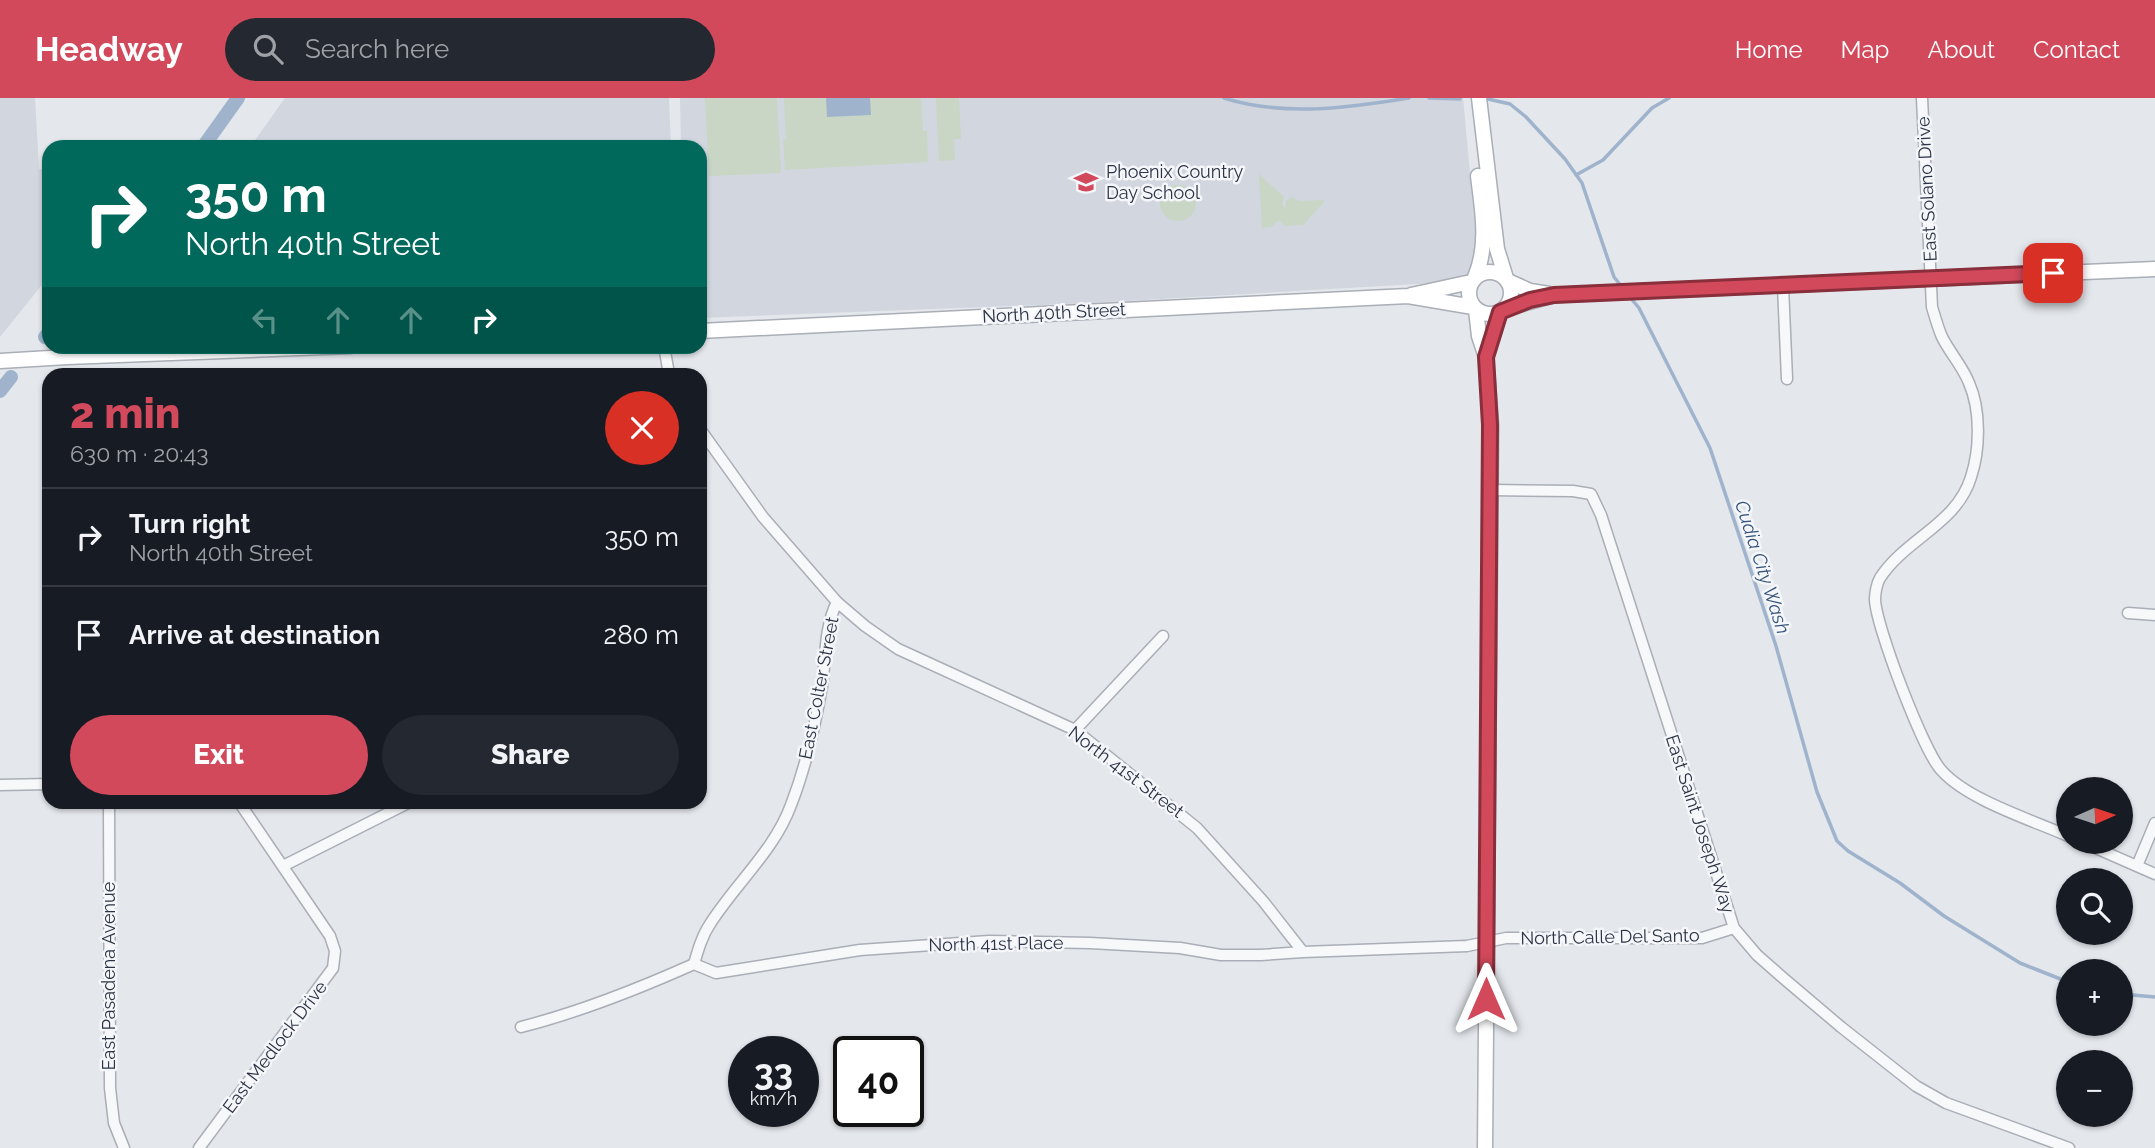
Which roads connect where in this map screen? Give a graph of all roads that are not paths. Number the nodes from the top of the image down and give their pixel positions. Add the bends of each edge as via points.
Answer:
1 (1470, 98) edge
2 (1479, 98) edge
3 (1922, 98) edge
4 (2155, 269) edge
5 (1473, 280) junction
6 (1507, 280) junction
7 (1932, 280) junction
8 (1783, 286) junction
9 (1554, 295) junction
10 (1408, 296) junction
11 (1475, 308) junction
12 (1502, 310) junction
13 (707, 331) edge
14 (139, 354) edge
15 (1486, 357) junction
16 (1, 362) edge
17 (1787, 379) dead end
18 (707, 439) edge
19 (1490, 490) junction
20 (837, 602) junction
21 (2128, 613) dead end
22 (2155, 615) edge
23 (1163, 636) dead end
24 (1074, 730) junction
25 (42, 784) edge
26 (0, 785) edge
27 (109, 809) edge
28 (244, 809) edge
29 (396, 809) edge
30 (2155, 823) edge
31 (2056, 831) edge
32 (2109, 854) edge
33 (283, 866) junction
34 (2137, 866) junction
35 (2155, 874) edge
36 (1734, 929) junction
37 (1486, 943) junction
38 (1303, 952) junction
39 (694, 964) junction
40 (521, 1027) dead end
41 (124, 1148) edge
42 (199, 1148) edge
43 (1485, 1148) edge
44 (2069, 1148) edge

1 - 5 street via 1484,230 1481,265
2 - 6 street via 1497,249
3 - 7 street, East Solano Drive
4 - 7 street
5 - 6 street via 1488,271
5 - 10 street, North 40th Street
5 - 11 street via 1468,295
6 - 9 street
6 - 12 street via 1511,293
7 - 8 street
7 - 31 street, East Solano Drive via 1935,317 1970,383 1977,412 1972,476 1963,498 1948,516 1879,580 1875,598 1879,620 1919,730 1942,771 1988,802
8 - 9 street
8 - 17 street
9 - 12 street
10 - 11 street, North 40th Street
10 - 13 street, North 40th Street
11 - 12 street via 1488,314
11 - 15 street
12 - 15 street
14 - 16 street
15 - 19 street
18 - 20 street, East Colter Street via 764,517
19 - 36 street, East Saint Joseph Way via 1591,494
19 - 37 street
20 - 24 street, North 41st Street via 898,649
20 - 39 street, East Colter Street via 828,619 812,742 791,807 769,848 709,924
21 - 22 street
23 - 24 street
24 - 38 street, North 41st Street via 1197,828
25 - 26 street
27 - 41 street, East Pasadena Avenue via 110,1088 114,1124
28 - 33 street, East Medlock Drive
29 - 33 street
30 - 34 street
32 - 34 street
33 - 42 street, East Medlock Drive via 330,936 335,951 333,968
34 - 35 street
36 - 37 street, North Calle Del Santo via 1702,938 1506,938
36 - 44 street, East Saint Joseph Way via 1774,970 1916,1086 1946,1103
37 - 38 street, North 41st Place
37 - 43 street
38 - 39 street, North 41st Place via 1237,956 1180,948 989,941 860,950 716,974
39 - 40 street

